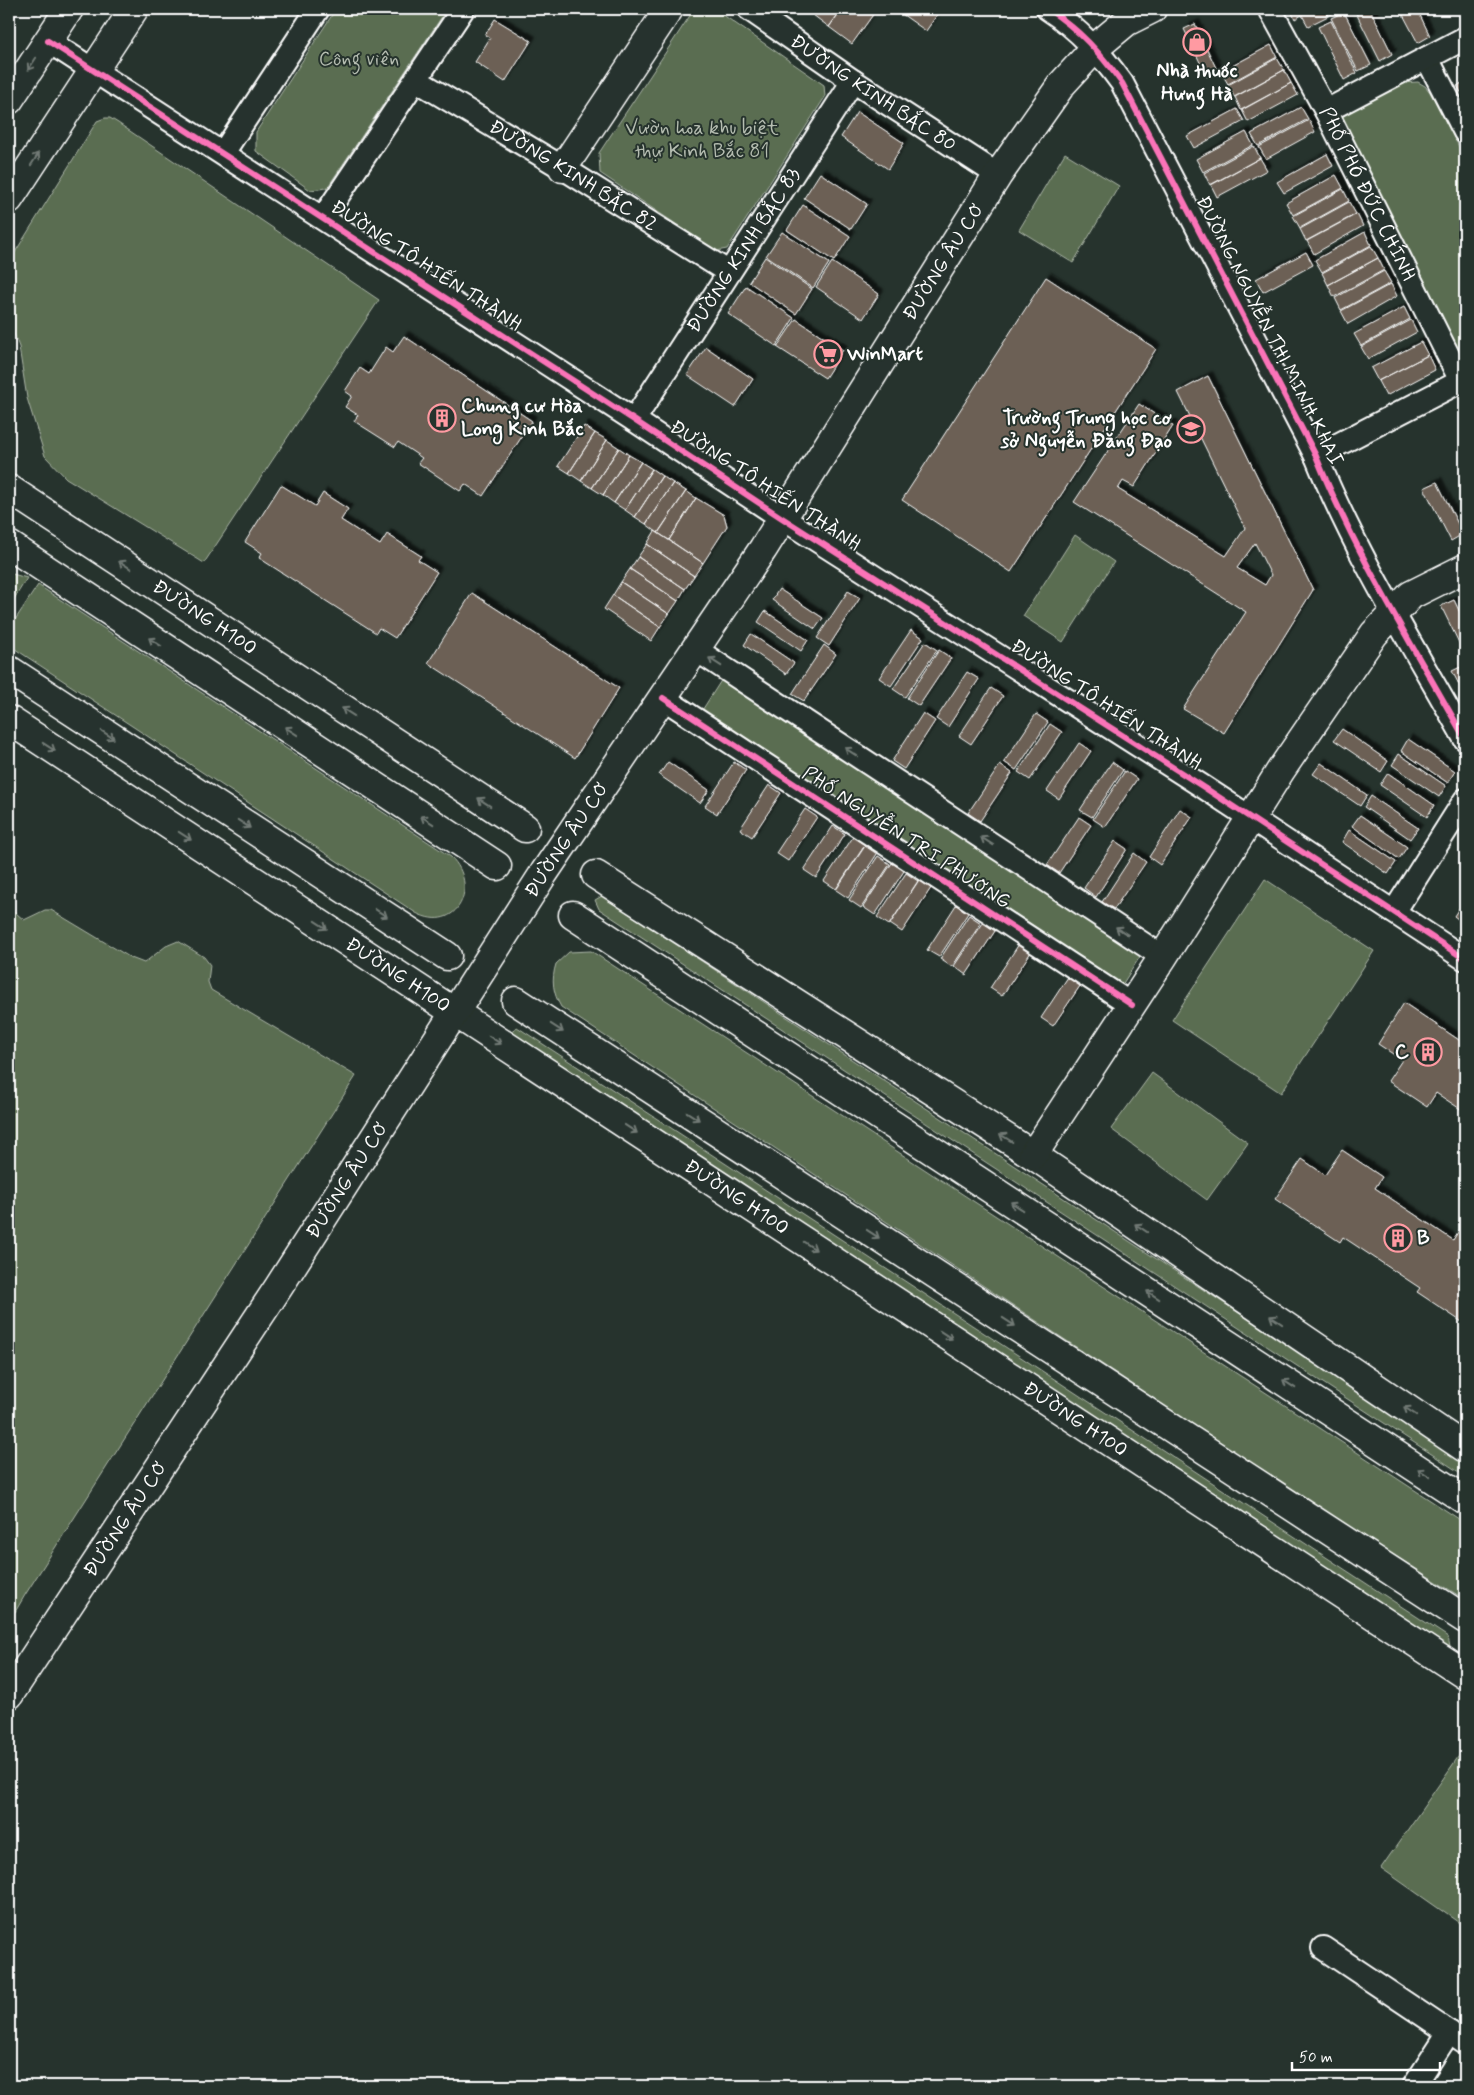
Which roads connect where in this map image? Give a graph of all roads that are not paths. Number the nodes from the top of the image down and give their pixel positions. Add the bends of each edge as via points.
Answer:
1 (69, 9) edge
2 (134, 9) edge
3 (318, 9) edge
4 (462, 9) edge
5 (669, 9) edge
6 (749, 9) edge
7 (1048, 9) edge
8 (1152, 9) edge
9 (1270, 9) edge
10 (1465, 38) edge
11 (48, 41) junction
12 (1096, 47) junction
13 (1427, 58) junction
14 (94, 70) junction
15 (416, 80) junction
16 (853, 81) junction
17 (9, 100) edge
18 (1326, 111) junction
19 (1465, 132) edge
20 (223, 153) junction
21 (563, 168) junction
22 (998, 175) junction
23 (9, 199) edge
24 (323, 218) junction
25 (728, 272) junction
26 (1463, 380) edge
27 (634, 420) junction
28 (1316, 456) junction
29 (9, 489) edge
30 (782, 518) junction
31 (9, 546) edge
32 (1465, 568) edge
33 (1393, 614) junction
34 (695, 649) junction
35 (9, 670) edge
36 (663, 698) junction
37 (9, 720) edge
38 (1465, 739) edge
39 (1465, 800) edge
40 (1251, 818) junction
41 (525, 828) dead end
42 (497, 866) dead end
43 (596, 875) dead end
44 (1394, 912) junction
45 (573, 915) dead end
46 (447, 956) dead end
47 (1163, 958) junction
48 (1465, 959) edge
49 (516, 1001) dead end
50 (1132, 1005) junction
51 (454, 1013) junction
52 (1033, 1155) junction
53 (1465, 1448) edge
54 (1465, 1500) edge
55 (1465, 1619) edge
56 (1465, 1675) edge
57 (11, 1687) edge
58 (1323, 1948) dead end
59 (1457, 2038) edge
60 (1414, 2086) edge

1 - 11 main road
2 - 14 main road
3 - 20 street
4 - 15 street
5 - 21 main road
6 - 16 street, ĐƯỜNG KINH BẮC 80
7 - 12 street, ĐƯỜNG NGUYỄN THỊ MINH KHAI
8 - 12 main road, ĐƯỜNG ÂU CƠ via 1126,22
9 - 18 street, PHỐ PHÓ ĐỨC CHÍNH
10 - 13 street
11 - 14 street, ĐƯỜNG TÔ HIẾN THÀNH
11 -> 17 main road
12 - 22 main road, ĐƯỜNG ÂU CƠ via 1062,84
12 - 28 street, ĐƯỜNG NGUYỄN THỊ MINH KHAI via 1142,117
13 - 18 street
13 - 19 street
14 - 20 street, ĐƯỜNG TÔ HIẾN THÀNH
23 -> 14 main road
15 - 21 street, ĐƯỜNG KINH BẮC 82
15 - 24 street
16 - 22 street, ĐƯỜNG KINH BẮC 80
16 - 25 street, ĐƯỜNG KINH BẮC 83
18 - 26 street, PHỐ PHÓ ĐỨC CHÍNH
20 - 24 street, ĐƯỜNG TÔ HIẾN THÀNH
21 - 25 street, ĐƯỜNG KINH BẮC 82
22 - 30 main road, ĐƯỜNG ÂU CƠ
24 - 27 street, ĐƯỜNG TÔ HIẾN THÀNH
25 - 27 street, ĐƯỜNG KINH BẮC 83
26 - 28 street
27 - 30 street, ĐƯỜNG TÔ HIẾN THÀNH
28 - 33 street, ĐƯỜNG NGUYỄN THỊ MINH KHAI via 1329,489
41 -> 29 main road, ĐƯỜNG H100
30 - 34 main road, ĐƯỜNG ÂU CƠ
30 - 40 street, ĐƯỜNG TÔ HIẾN THÀNH
42 -> 31 main road
32 - 33 main road via 1411,595
33 - 38 street, ĐƯỜNG NGUYỄN THỊ MINH KHAI
33 - 40 main road via 1374,634
34 - 36 main road, ĐƯỜNG ÂU CƠ
47 -> 34 street, PHỐ NGUYỄN TRI PHƯƠNG
35 -> 46 main road
36 - 50 street, PHỐ NGUYỄN TRI PHƯƠNG
36 - 51 main road, ĐƯỜNG ÂU CƠ
37 -> 51 main road, ĐƯỜNG H100
39 - 44 street
40 - 44 street, ĐƯỜNG TÔ HIẾN THÀNH
40 - 47 main road
52 -> 43 main road
44 - 48 street, ĐƯỜNG TÔ HIẾN THÀNH
54 -> 45 main road
47 - 50 main road
49 -> 55 main road
50 - 52 main road
51 -> 56 main road, ĐƯỜNG H100
51 - 57 main road, ĐƯỜNG ÂU CƠ via 278,1288
53 -> 52 main road
58 - 59 street
59 - 60 street

